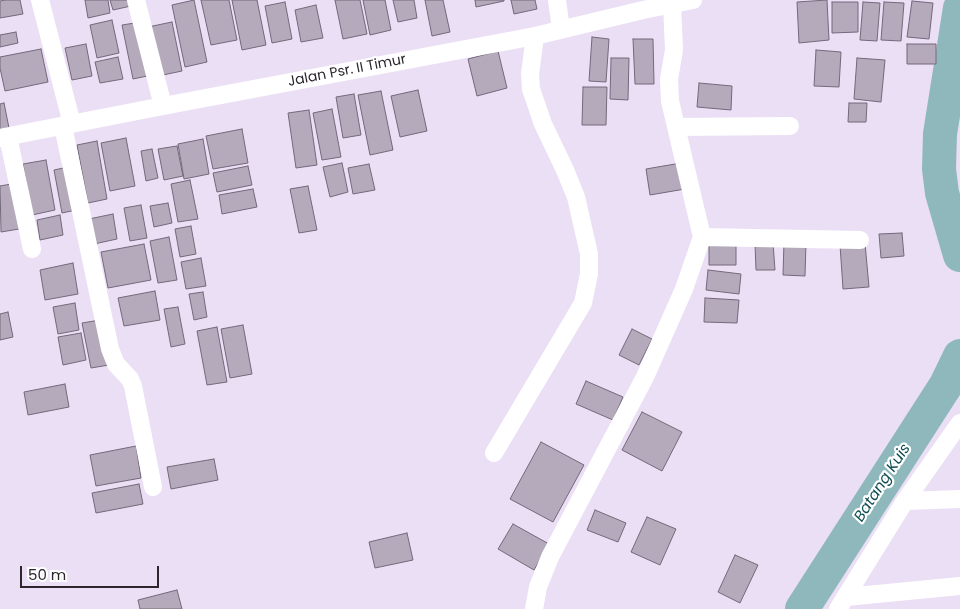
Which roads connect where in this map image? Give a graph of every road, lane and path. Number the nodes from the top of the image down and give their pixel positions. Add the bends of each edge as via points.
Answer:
1 (40, 0) edge
2 (136, 0) edge
3 (557, 0) edge
4 (694, 0) edge
5 (672, 4) junction
6 (561, 29) junction
7 (535, 36) junction
8 (163, 106) junction
9 (67, 125) junction
10 (790, 126) dead end
11 (676, 127) junction
12 (4, 138) edge
13 (702, 237) junction
14 (860, 240) dead end
15 (32, 249) dead end
16 (960, 423) edge
17 (494, 453) dead end
18 (153, 487) dead end
19 (960, 499) edge
20 (905, 501) junction
21 (960, 586) edge
22 (842, 603) edge
23 (534, 609) edge

1 - 9 street
2 - 8 street
3 - 6 street
4 - 5 street, Jalan Psr. II Timur
5 - 6 street, Jalan Psr. II Timur
5 - 11 street via 674,50 669,90
6 - 7 street, Jalan Psr. II Timur
7 - 8 street, Jalan Psr. II Timur
7 - 17 street via 530,74 532,89 543,124 576,197 589,254 589,274 583,302
8 - 9 street, Jalan Psr. II Timur
9 - 12 street, Jalan Psr. II Timur
9 - 18 street via 110,349 116,364 133,386
10 - 11 street
11 - 13 street
12 - 15 street
13 - 14 street
13 - 23 street via 684,289 648,369 550,557 538,586
16 - 20 street
19 - 20 street
20 - 22 street
21 - 22 street

